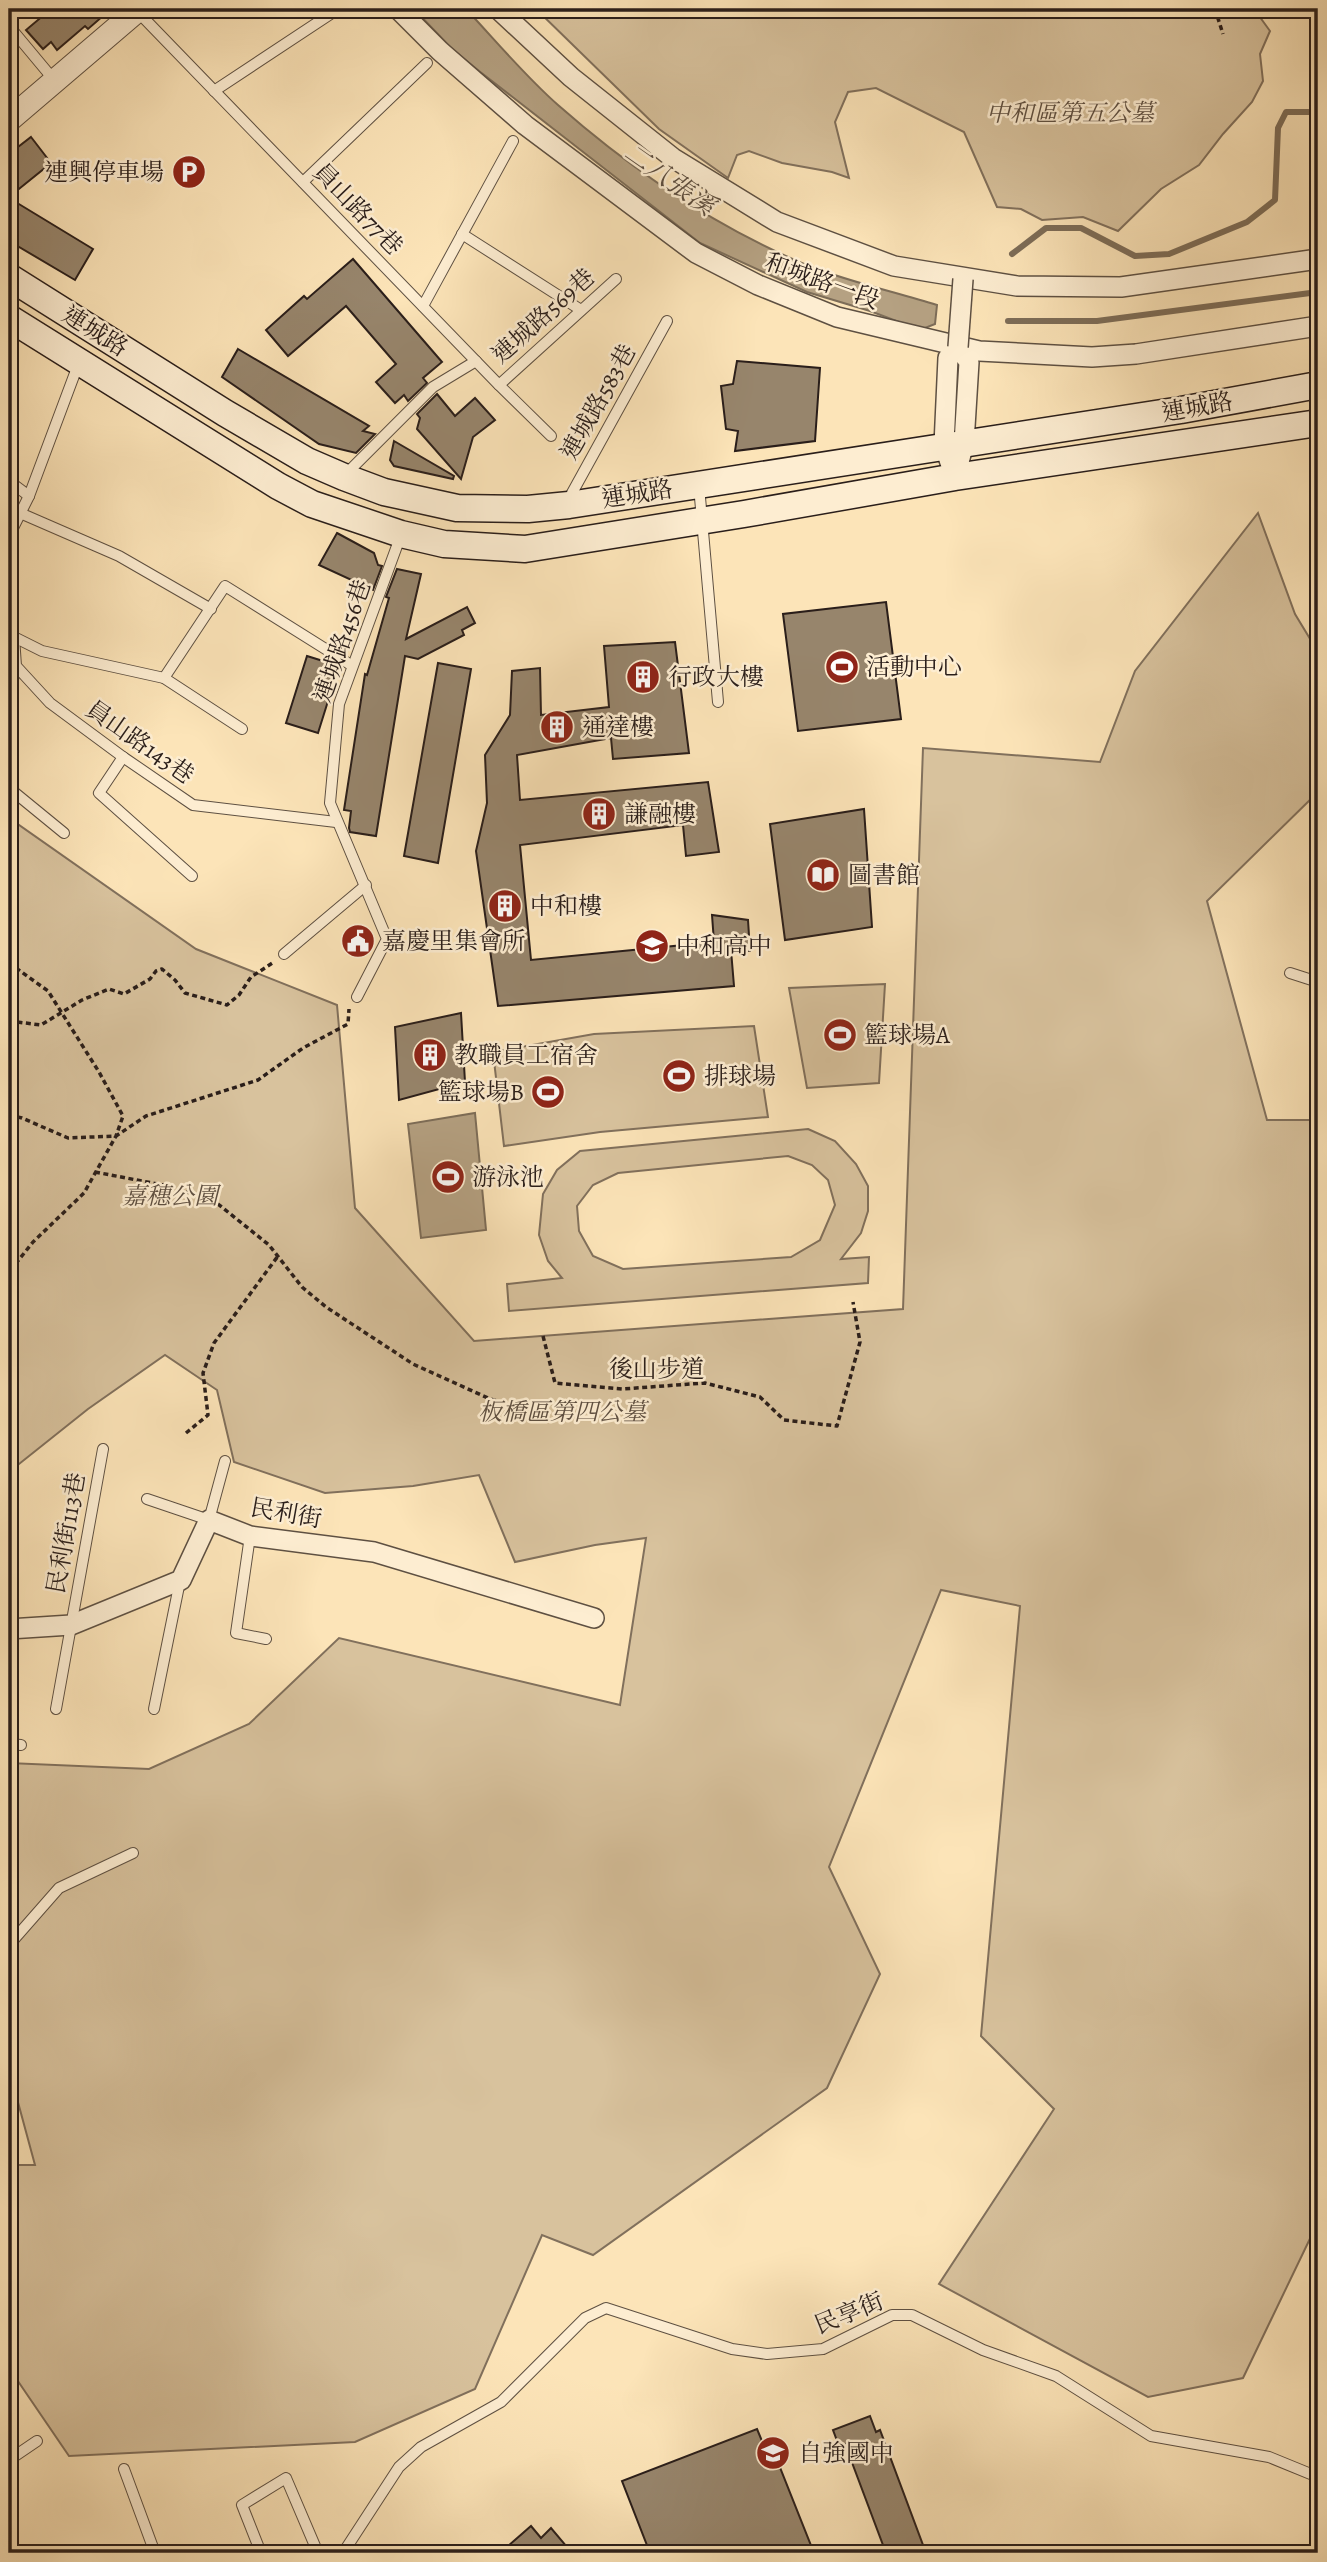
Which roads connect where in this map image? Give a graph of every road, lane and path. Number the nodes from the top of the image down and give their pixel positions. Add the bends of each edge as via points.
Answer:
1 (137, 9) edge
2 (338, 9) edge
3 (398, 9) edge
4 (498, 9) edge
5 (1215, 9) edge
6 (9, 26) edge
7 (1223, 34) dead end
8 (427, 63) dead end
9 (55, 81) junction
10 (214, 91) junction
11 (9, 120) edge
12 (513, 141) dead end
13 (303, 182) junction
14 (462, 234) junction
15 (1318, 259) edge
16 (9, 277) edge
17 (616, 279) dead end
18 (963, 279) junction
19 (423, 306) junction
20 (581, 310) junction
21 (9, 318) edge
22 (667, 321) dead end
23 (1318, 326) edge
24 (958, 347) junction
25 (476, 361) junction
26 (79, 362) junction
27 (499, 385) junction
28 (1318, 385) edge
29 (1318, 423) edge
30 (551, 436) dead end
31 (954, 444) junction
32 (344, 477) junction
33 (955, 477) junction
34 (9, 481) edge
35 (699, 485) junction
36 (29, 496) junction
37 (569, 505) junction
38 (20, 513) junction
39 (702, 521) junction
40 (401, 534) junction
41 (9, 536) edge
42 (211, 609) junction
43 (12, 635) edge
44 (351, 665) junction
45 (16, 666) junction
46 (164, 678) junction
47 (9, 697) edge
48 (718, 702) dead end
49 (242, 729) dead end
50 (123, 757) junction
51 (9, 788) edge
52 (336, 822) junction
53 (64, 833) dead end
54 (192, 876) dead end
55 (366, 885) junction
56 (284, 954) joint
57 (9, 963) edge
58 (1290, 973) dead end
59 (1318, 982) edge
60 (357, 997) joint
61 (62, 1012) junction
62 (9, 1021) edge
63 (9, 1115) edge
64 (116, 1136) junction
65 (95, 1172) junction
66 (278, 1256) junction
67 (9, 1272) edge
68 (853, 1302) dead end
69 (542, 1336) dead end
70 (542, 1416) dead end
71 (186, 1433) dead end
72 (103, 1449) dead end
73 (225, 1461) dead end
74 (147, 1499) dead end
75 (209, 1520) junction
76 (250, 1536) junction
77 (180, 1580) junction
78 (594, 1618) dead end
79 (71, 1625) junction
80 (9, 1629) edge
81 (266, 1639) dead end
82 (56, 1709) dead end
83 (154, 1709) dead end
84 (9, 1744) edge
85 (21, 1745) dead end
86 (133, 1853) dead end
87 (11, 1939) edge
88 (37, 2441) dead end
89 (9, 2460) edge
90 (124, 2469) dead end
91 (1318, 2477) edge
92 (155, 2553) edge
93 (261, 2553) edge
94 (318, 2553) edge
95 (343, 2553) edge

1 - 9 street
1 - 10 lane, 員山路77巷
2 - 10 lane
3 - 24 street, 和城路一段 via 525,125 696,253 758,285 837,317
4 - 18 street, 和城路一段 via 571,77 673,158 777,222 894,266
5 - 7 path
6 - 9 lane
8 - 13 lane
9 - 11 street
10 - 13 lane, 員山路77巷
12 - 14 lane
13 - 19 lane, 員山路77巷
14 - 19 lane
14 - 20 lane
15 - 18 street, 和城路一段 via 1121,287 1017,286
16 - 32 main road, 連城路 via 307,461
17 - 20 lane, 連城路569巷
18 - 24 street, bridge
19 - 25 lane, 員山路77巷
20 - 27 lane, 連城路569巷
21 - 26 main road, 連城路
22 - 37 lane, 連城路583巷
23 - 24 street, 和城路一段 via 1092,357 1018,355
24 - 31 street via 969,362
25 - 27 lane, 員山路77巷
25 - 32 lane, 連城路569巷 via 433,387
26 - 36 lane
26 - 40 main road, 連城路 via 278,486 312,504
27 - 30 lane, 員山路77巷
28 - 31 main road, 連城路
29 - 33 main road, 連城路
31 - 33 street
31 - 35 main road, 連城路
32 - 37 main road, 連城路 via 384,492 457,509
33 - 39 main road, 連城路
34 - 36 lane
35 - 37 main road, 連城路
35 - 39 lane
36 - 38 lane
38 - 41 lane
38 - 42 lane via 119,556
39 - 40 main road, 連城路 via 525,549 444,544
39 - 48 lane
40 - 44 lane, 連城路456巷
42 - 44 lane via 225,586
42 - 46 lane
43 - 45 lane
43 - 46 lane via 42,651
44 - 52 lane, 連城路456巷 via 339,704 330,803
45 - 47 lane
45 - 50 lane, 員山路143巷 via 50,703
46 - 49 lane
50 - 52 lane, 員山路143巷 via 193,805
50 - 54 lane via 99,793
51 - 53 lane
52 - 55 lane, 連城路456巷
55 - 56 lane
55 - 60 lane, 連城路456巷 via 387,939
56 - 61 path via 251,977 227,1006 185,993 162,969 124,994 109,989
57 - 61 path via 48,991
58 - 59 lane
60 - 64 path via 348,1010 348,1024 258,1080 146,1116
61 - 62 path via 41,1025
61 - 64 path via 123,1116
63 - 64 path via 68,1138
64 - 65 path
65 - 66 path via 213,1200
65 - 67 path via 83,1193
66 - 70 path via 302,1287 326,1307 413,1364
66 - 71 path via 214,1343 203,1373 208,1415
68 - 69 path, 後山步道 via 860,1342 837,1426 784,1420 760,1397 705,1383 622,1389 555,1383
72 - 79 lane, 民利街113巷
73 - 75 lane
74 - 75 lane
75 - 76 street, 民利街
75 - 77 street
76 - 78 street, 民利街 via 374,1552
76 - 81 lane via 236,1633
77 - 79 street
77 - 83 lane
79 - 80 street
79 - 82 lane, 民利街113巷
84 - 85 lane
86 - 87 lane via 59,1888
88 - 89 lane
90 - 92 lane
91 - 95 lane, 民享街 via 1269,2457 1151,2436 1056,2376 984,2350 912,2315 892,2315 823,2350 767,2354 732,2349 606,2308 585,2318 501,2402 421,2447 399,2467
93 - 94 lane via 242,2505 286,2478

